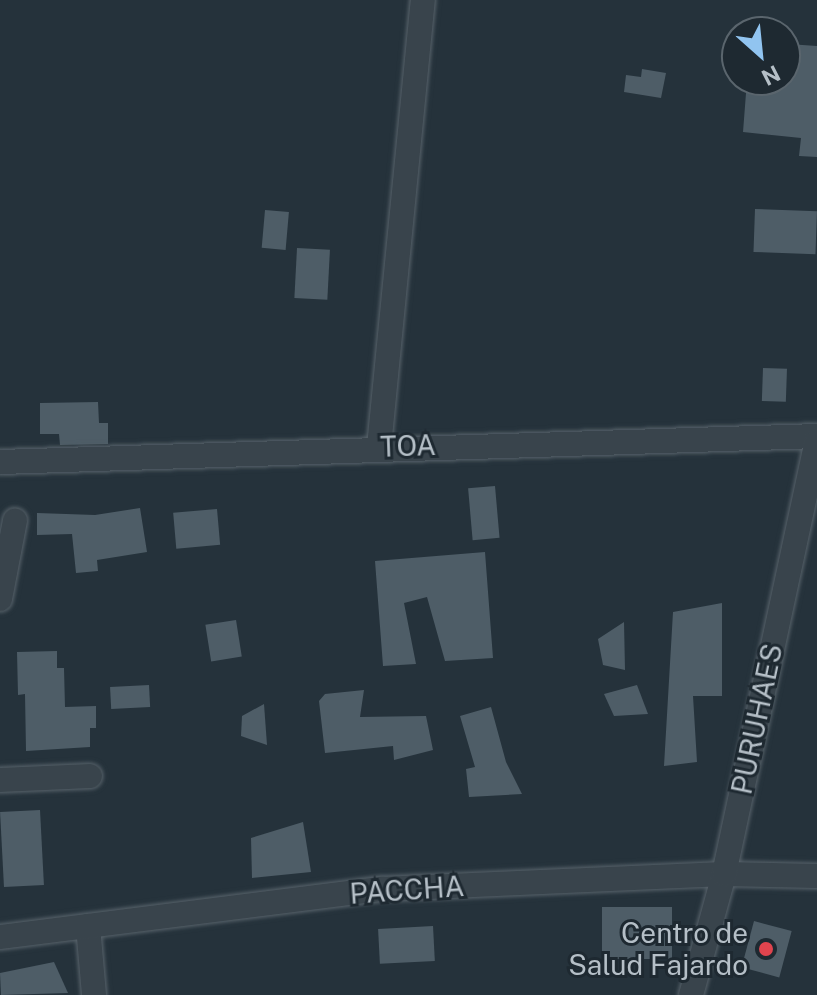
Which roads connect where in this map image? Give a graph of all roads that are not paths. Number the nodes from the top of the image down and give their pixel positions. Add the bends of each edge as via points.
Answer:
1 (423, 0) edge
2 (817, 436) edge
3 (817, 442) edge
4 (379, 447) junction
5 (0, 462) edge
6 (15, 520) dead end
7 (0, 599) edge
8 (90, 776) dead end
9 (0, 780) edge
10 (724, 874) junction
11 (817, 876) edge
12 (88, 926) junction
13 (0, 937) edge
14 (94, 995) edge
15 (691, 995) edge

1 - 4 street
2 - 4 street, TOA
3 - 10 street, PURUHAES
4 - 5 street, TOA
6 - 7 street
8 - 9 street
10 - 11 street, PACCHA
10 - 12 street, PACCHA via 382,889
10 - 15 street, PURUHAES
12 - 13 street, PACCHA
12 - 14 street

